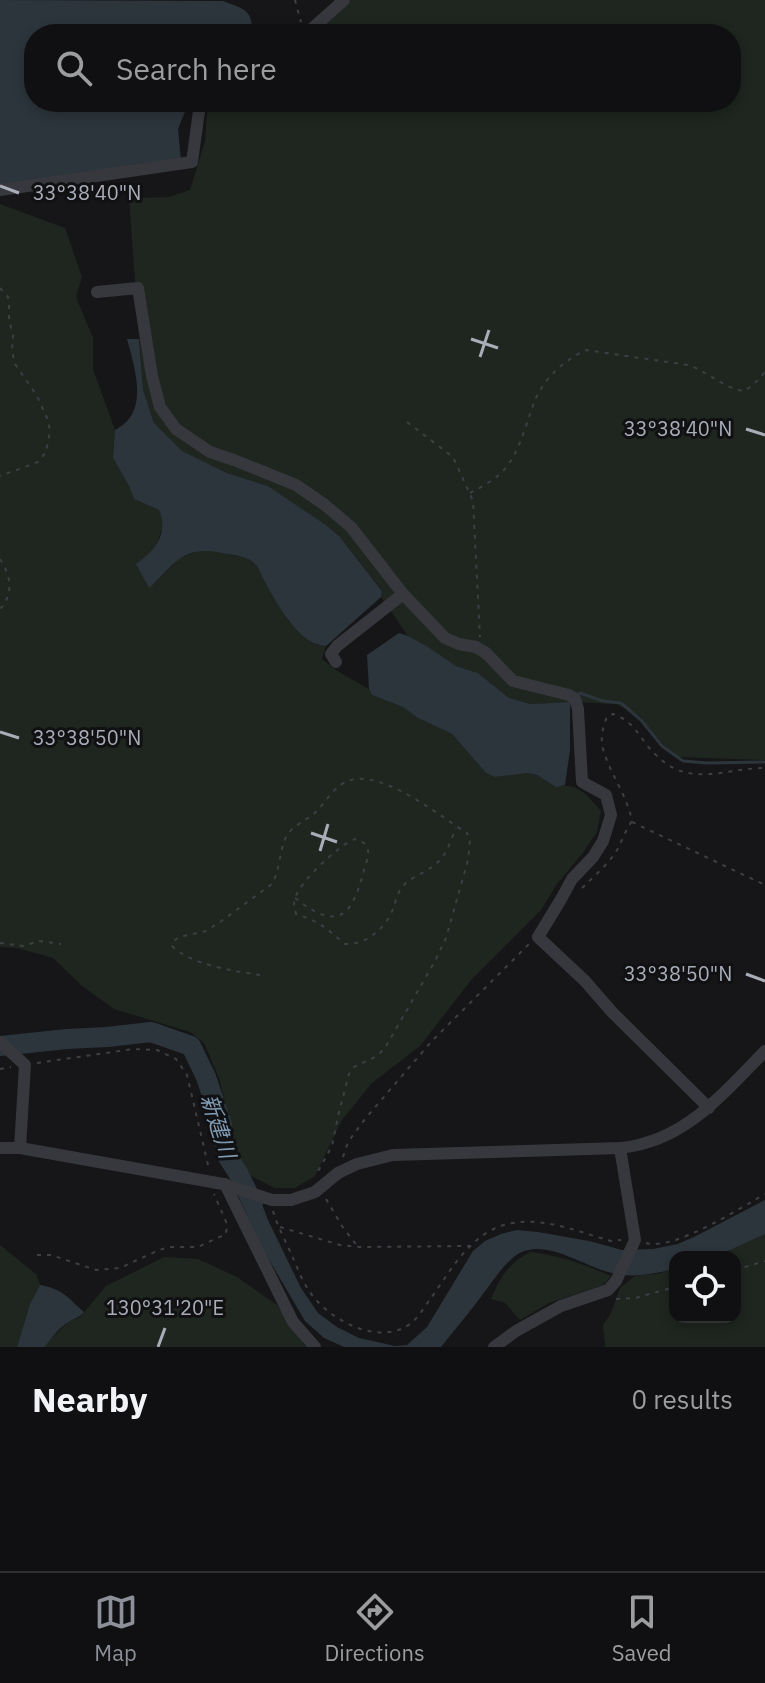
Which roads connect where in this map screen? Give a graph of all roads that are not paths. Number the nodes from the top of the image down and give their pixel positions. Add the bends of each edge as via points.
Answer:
1 (344, 0) edge
2 (317, 24) edge
3 (199, 112) edge
4 (0, 190) edge
5 (97, 292) dead end
6 (403, 594) junction
7 (336, 662) dead end
8 (0, 1042) edge
9 (765, 1051) edge
10 (709, 1108) junction
11 (0, 1148) edge
12 (20, 1148) junction
13 (620, 1148) junction
14 (229, 1186) junction
15 (315, 1347) edge
16 (494, 1347) edge

1 - 2 street
3 - 4 street via 192,162
5 - 6 street via 138,288 160,407 176,429 210,452 296,485 325,505 351,527
6 - 7 street via 337,646 331,654
6 - 10 street via 445,638 481,650 513,681 575,699 582,782 606,795 611,815 603,841 572,879 538,937
8 - 12 street via 25,1065
9 - 10 street
10 - 13 street via 672,1132
11 - 12 street
12 - 14 street
13 - 14 street via 393,1155 357,1164 315,1192 291,1200 272,1200
13 - 16 street via 635,1240 616,1281 608,1290 561,1306
14 - 15 street via 293,1322

